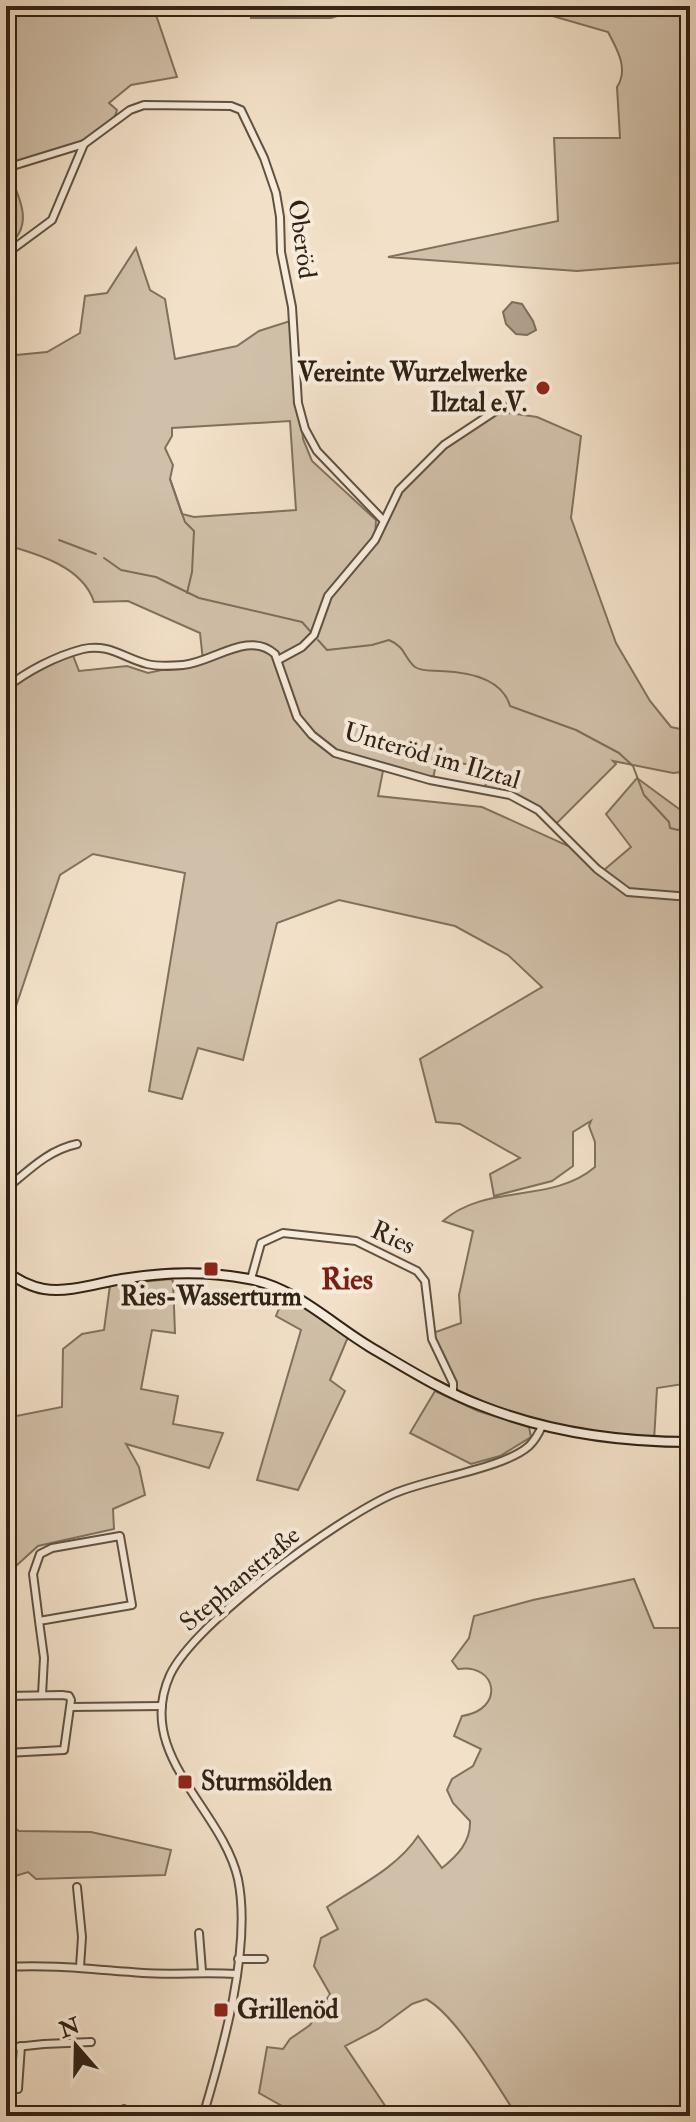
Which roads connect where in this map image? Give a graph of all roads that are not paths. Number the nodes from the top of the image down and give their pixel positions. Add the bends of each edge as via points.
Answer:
1 (84, 144) junction
2 (6, 168) edge
3 (6, 254) edge
4 (503, 406) dead end
5 (383, 520) junction
6 (278, 660) junction
7 (6, 688) edge
8 (690, 897) edge
9 (77, 1144) dead end
10 (6, 1189) edge
11 (6, 1272) edge
12 (251, 1279) junction
13 (453, 1394) junction
14 (542, 1426) junction
15 (690, 1442) edge
16 (39, 1621) junction
17 (42, 1695) junction
18 (6, 1696) edge
19 (162, 1706) junction
20 (71, 1707) junction
21 (6, 1753) edge
22 (77, 1887) dead end
23 (199, 1933) dead end
24 (238, 1959) junction
25 (264, 1959) dead end
26 (6, 1967) edge
27 (80, 1967) junction
28 (202, 1971) junction
29 (236, 1974) junction
30 (91, 2042) dead end
31 (21, 2046) junction
32 (6, 2048) edge
33 (18, 2089) dead end
34 (124, 2109) dead end
35 (107, 2116) edge
36 (203, 2116) edge

1 - 2 street, Oberöd
1 - 3 street via 52,220
1 - 5 street, Oberöd via 144,105 241,110 276,193 305,429 317,451
4 - 5 street via 444,445 399,490
5 - 6 street via 368,550 328,596 314,635
6 - 7 street via 257,644 203,662 160,666 95,648 58,658
6 - 8 street, Unteröd im Ilztal via 297,717 335,753 430,780 510,795 538,810 628,892
9 - 10 street via 43,1158
11 - 12 street via 54,1290 153,1275
12 - 13 street via 294,1296
12 - 13 street, Ries via 261,1243 283,1233 356,1241 417,1271 425,1281 432,1339
13 - 14 street
14 - 15 street via 605,1437
14 - 19 street, Stephanstraße via 518,1453 393,1494 290,1559 182,1656
16 - 16 street via 132,1605 120,1536 40,1554 33,1574
16 - 17 street
17 - 18 street
17 - 20 street via 69,1696
19 - 20 street
19 - 24 street, Stephanstraße via 168,1751 222,1840 237,1878 242,1909
20 - 21 street via 64,1750
22 - 27 street
23 - 28 street
24 - 25 street
24 - 29 street, Stephanstraße
26 - 27 street
27 - 28 street
28 - 29 street
29 - 36 street, Stephanstraße
30 - 31 street
31 - 32 street
31 - 33 street
34 - 35 street

